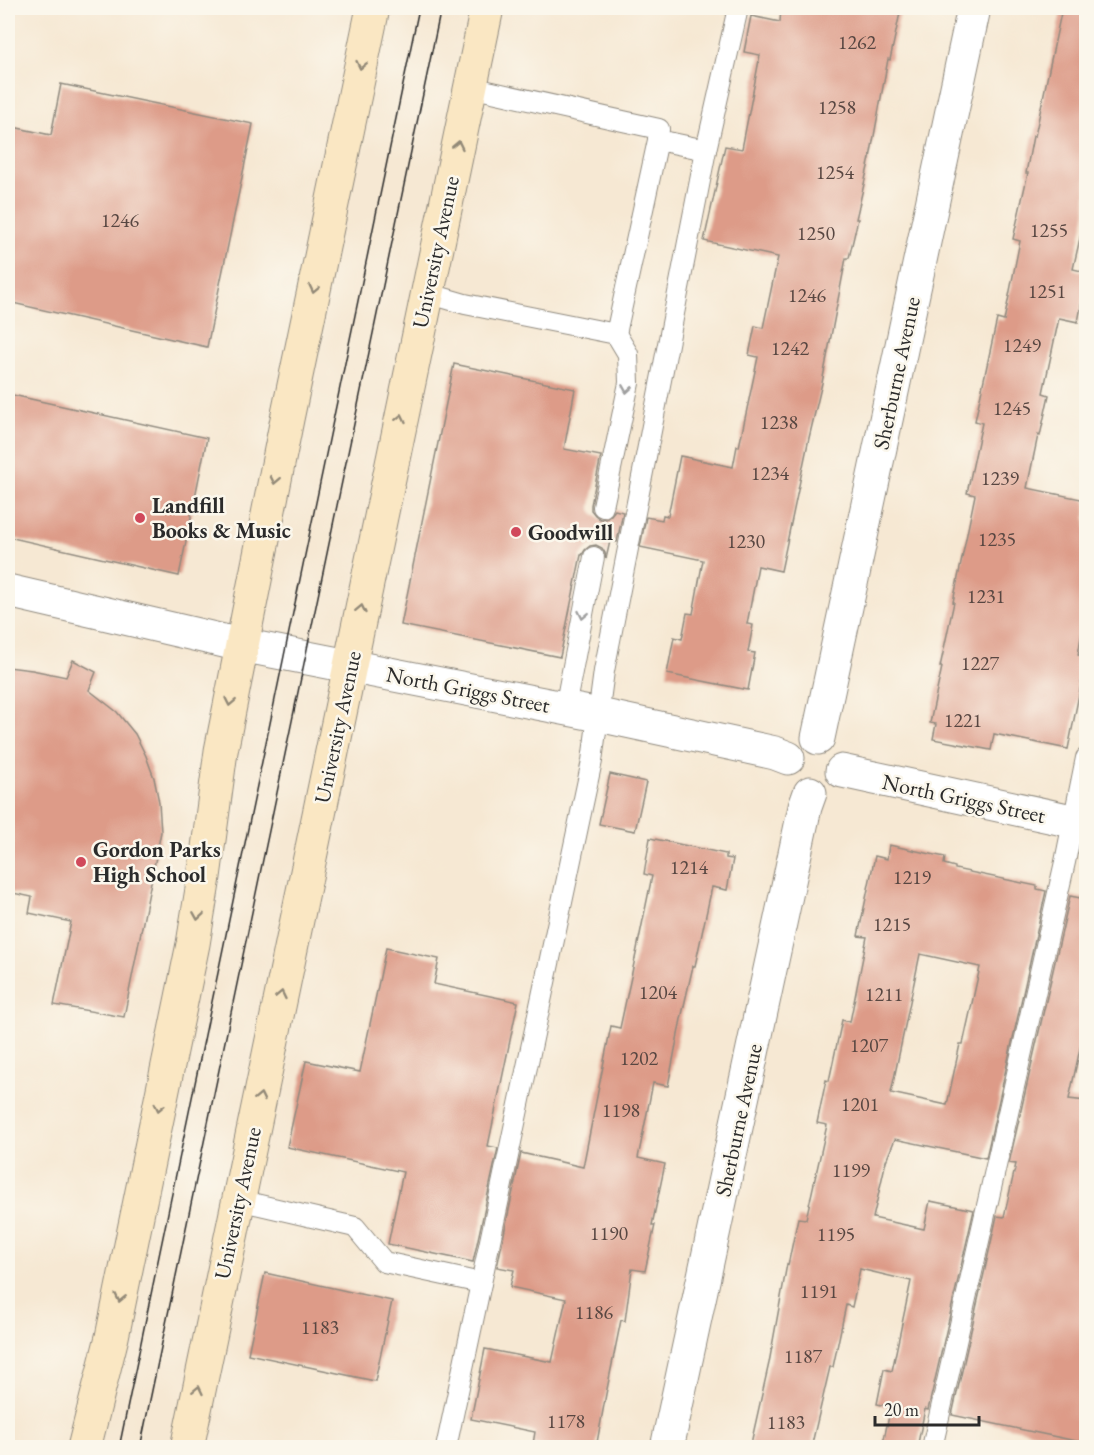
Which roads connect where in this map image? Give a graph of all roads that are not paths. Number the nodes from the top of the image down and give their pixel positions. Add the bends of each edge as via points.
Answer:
1 (373, 8) edge
2 (487, 8) edge
3 (738, 8) edge
4 (974, 8) edge
5 (470, 87) junction
6 (658, 140) junction
7 (706, 150) junction
8 (427, 293) junction
9 (616, 334) junction
10 (603, 507) dead end
11 (594, 557) dead end
12 (8, 591) edge
13 (241, 645) junction
14 (349, 666) junction
15 (565, 708) junction
16 (599, 715) junction
17 (818, 738) junction
18 (788, 758) junction
19 (1086, 758) edge
20 (842, 771) junction
21 (810, 793) junction
22 (1080, 823) edge
23 (238, 1200) junction
24 (481, 1283) junction
25 (84, 1448) edge
26 (187, 1448) edge
27 (446, 1448) edge
28 (667, 1448) edge
29 (932, 1448) edge

1 -> 13 main road
2 - 5 main road, University Avenue
3 - 7 lane
4 - 17 street, Sherburne Avenue
5 - 6 lane via 659,129
8 -> 5 main road, University Avenue
6 - 7 lane
6 - 9 lane
7 - 16 lane via 604,671
8 - 9 lane
14 -> 8 main road, University Avenue
9 -> 10 lane via 628,354 629,383
11 -> 15 lane
12 - 13 street, North Griggs Street
13 - 14 street, North Griggs Street
13 -> 25 main road via 193,944 112,1337
14 - 15 street, North Griggs Street
23 -> 14 main road, University Avenue
15 - 16 street, North Griggs Street
16 - 18 street, North Griggs Street
16 - 24 lane
17 - 18 street via 803,740
17 - 20 street via 839,751
18 - 21 street via 792,782
19 - 22 lane
20 - 21 street via 831,789
20 - 22 street, North Griggs Street
21 - 28 street, Sherburne Avenue
22 - 29 lane via 1063,873
23 - 24 lane via 355,1227 384,1262
26 -> 23 main road, University Avenue
24 - 27 lane

